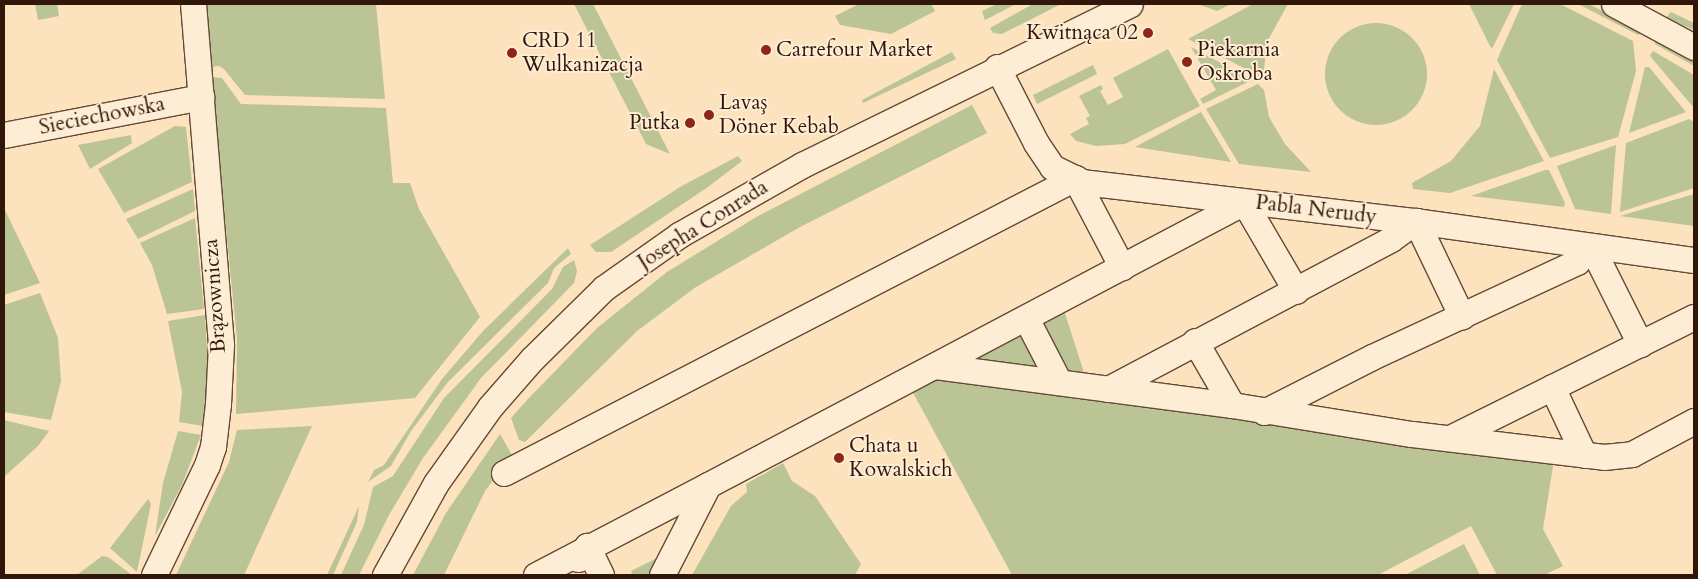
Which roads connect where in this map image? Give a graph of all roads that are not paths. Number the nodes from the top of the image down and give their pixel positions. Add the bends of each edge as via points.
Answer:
1 (193, 4) edge
2 (1130, 4) edge
3 (1614, 4) edge
4 (1694, 46) edge
5 (997, 67) junction
6 (201, 97) junction
7 (4, 134) edge
8 (1075, 178) junction
9 (1244, 202) junction
10 (1416, 221) junction
11 (1591, 246) junction
12 (1694, 260) edge
13 (1122, 267) junction
14 (1296, 291) junction
15 (1462, 317) junction
16 (1694, 317) edge
17 (1026, 318) junction
18 (1195, 341) junction
19 (1640, 344) junction
20 (935, 366) junction
21 (1059, 382) junction
22 (1552, 387) junction
23 (1108, 389) junction
24 (1232, 405) junction
25 (1264, 412) junction
26 (1694, 421) edge
27 (1450, 438) junction
28 (1584, 454) junction
29 (504, 473) dead end
30 (708, 485) junction
31 (587, 546) junction
32 (154, 575) edge
33 (386, 575) edge
34 (536, 575) edge
35 (567, 575) edge
36 (601, 575) edge
37 (662, 575) edge

1 - 6 street, Brązownicza
2 - 5 street, Josepha Conrada
3 - 4 street
5 - 8 street, Pabla Nerudy via 1036,143 1052,166
5 - 33 street, Josepha Conrada via 794,169 679,235 604,288 532,358 490,407 436,483
6 - 7 street, Sieciechowska
6 - 32 street, Brązownicza via 221,344 216,430 207,465
8 - 9 street, Pabla Nerudy via 1083,182
8 - 13 street
8 - 29 street
9 - 10 street, Pabla Nerudy
9 - 13 street
9 - 14 street
10 - 11 street, Pabla Nerudy
10 - 14 street via 1391,239
10 - 15 street
11 - 12 street, Pabla Nerudy
11 - 15 street via 1577,262
11 - 19 street
13 - 17 street
14 - 18 street
15 - 25 street via 1372,357
16 - 19 street
17 - 20 street
17 - 21 street
18 - 23 street
18 - 24 street
19 - 22 street
20 - 21 street
20 - 30 street
21 - 23 street
22 - 27 street
22 - 28 street
23 - 24 street
24 - 25 street
25 - 27 street
26 - 28 street via 1632,454 1604,457
27 - 28 street
30 - 31 street
30 - 37 street
31 - 34 street
31 - 35 street
31 - 36 street

